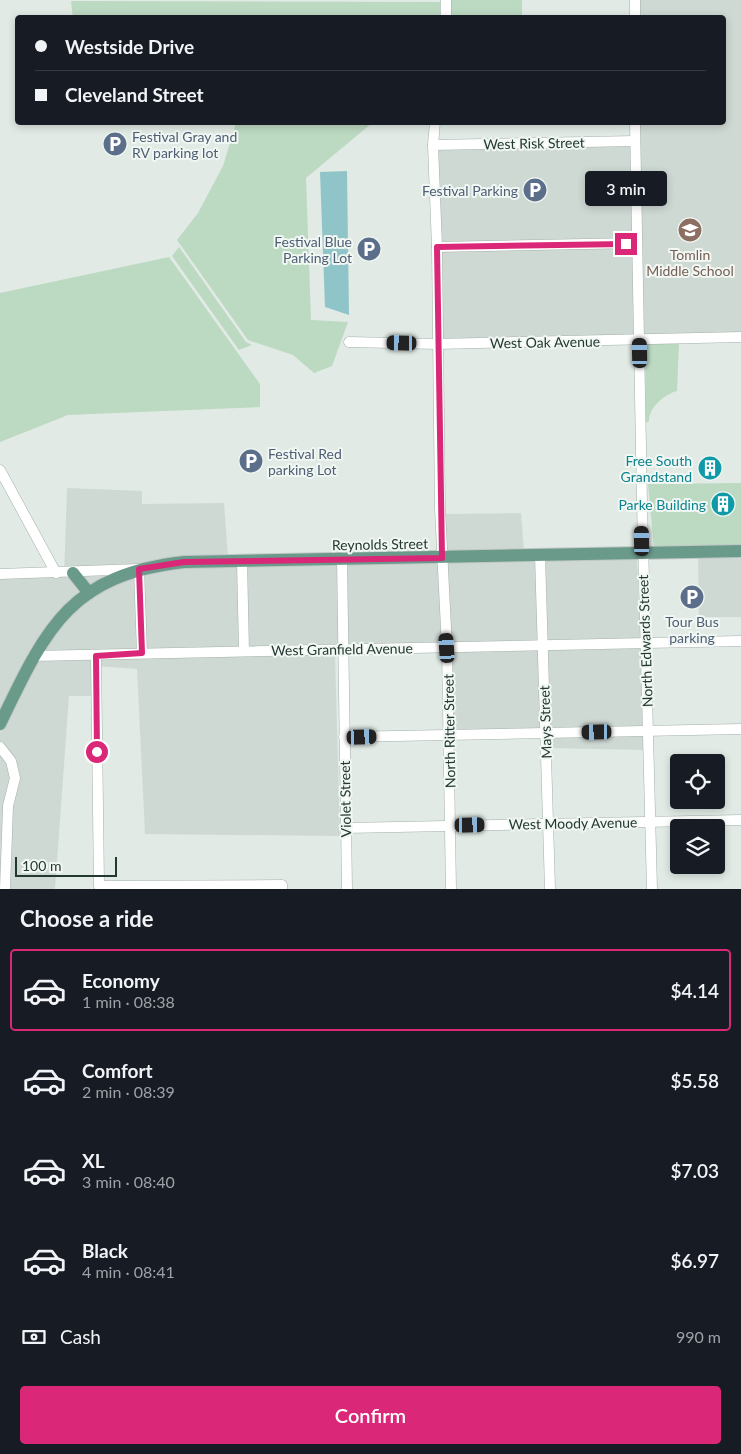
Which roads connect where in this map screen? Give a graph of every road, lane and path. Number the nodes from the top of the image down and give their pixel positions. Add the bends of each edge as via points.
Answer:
1 (446, 0) edge
2 (635, 0) edge
3 (446, 15) edge
4 (635, 15) edge
5 (435, 125) edge
6 (635, 125) edge
7 (635, 141) junction
8 (433, 145) junction
9 (637, 244) junction
10 (437, 247) junction
11 (741, 337) edge
12 (640, 339) junction
13 (350, 342) dead end
14 (438, 344) junction
15 (0, 470) edge
16 (5, 491) edge
17 (741, 551) edge
18 (643, 553) junction
19 (540, 555) junction
20 (442, 558) junction
21 (342, 559) junction
22 (242, 561) junction
23 (139, 569) junction
24 (56, 573) junction
25 (73, 573) junction
26 (0, 574) edge
27 (89, 593) junction
28 (741, 641) edge
29 (645, 643) junction
30 (543, 646) junction
31 (447, 648) junction
32 (244, 650) junction
33 (343, 650) junction
34 (142, 653) junction
35 (33, 656) junction
36 (96, 656) junction
37 (0, 724) edge
38 (741, 729) edge
39 (648, 731) junction
40 (545, 733) junction
41 (449, 734) junction
42 (344, 737) junction
43 (0, 747) edge
44 (741, 820) edge
45 (650, 821) junction
46 (548, 823) junction
47 (451, 825) junction
48 (346, 828) junction
49 (146, 888) edge
50 (5, 889) edge
51 (282, 889) edge
52 (347, 889) edge
53 (451, 889) edge
54 (550, 889) edge
55 (652, 889) edge

1 - 3 street
2 - 4 street
5 - 8 street, North Ritter Street
6 - 7 street, North Edwards Street
7 - 8 street, West Risk Street
7 - 9 street, North Edwards Street
8 - 10 street, North Ritter Street
9 - 10 street
9 - 12 street, North Edwards Street
10 - 14 street, North Ritter Street
11 - 12 street, West Oak Avenue
12 - 14 street, West Oak Avenue
12 - 18 street, North Edwards Street
13 - 14 street, West Oak Avenue
14 - 20 street, North Ritter Street
15 - 16 street
16 - 24 street
17 - 18 main road, Reynolds Street
18 - 19 main road, Reynolds Street
18 - 29 street, North Edwards Street
19 - 20 main road, Reynolds Street
19 - 30 street, Mays Street
20 - 21 main road, Reynolds Street
20 - 31 street, North Ritter Street
21 - 22 main road, Reynolds Street
21 - 33 street, Violet Street
22 - 23 main road, Reynolds Street via 184,562
22 - 32 street
23 - 25 street, Reynolds Street
23 - 27 main road, Reynolds Street
23 - 34 street
24 - 25 street, Reynolds Street
24 - 26 street, Reynolds Street
25 - 27 main road
27 - 35 main road, Reynolds Street via 52,628
28 - 29 street, West Granfield Avenue
29 - 30 street, West Granfield Avenue
29 - 39 street, North Edwards Street
30 - 31 street, West Granfield Avenue
30 - 40 street, Mays Street
31 - 33 street, West Granfield Avenue
31 - 41 street, North Ritter Street
32 - 33 street, West Granfield Avenue
32 - 34 street, West Granfield Avenue
33 - 42 street, Violet Street
34 - 36 street, West Granfield Avenue
35 - 36 street, West Granfield Avenue
35 - 37 main road, Reynolds Street
36 - 49 street via 99,886
38 - 39 street
39 - 40 street
39 - 45 street, North Edwards Street
40 - 41 street
40 - 46 street, Mays Street
41 - 42 street
41 - 47 street, North Ritter Street
42 - 48 street, Violet Street
43 - 50 street via 11,760 15,778 8,806
44 - 45 street, West Moody Avenue
45 - 46 street, West Moody Avenue
45 - 55 street, North Edwards Street
46 - 47 street, West Moody Avenue
46 - 54 street, Mays Street
47 - 48 street, West Moody Avenue
47 - 53 street, North Ritter Street
48 - 52 street, Violet Street
49 - 51 street via 282,884

